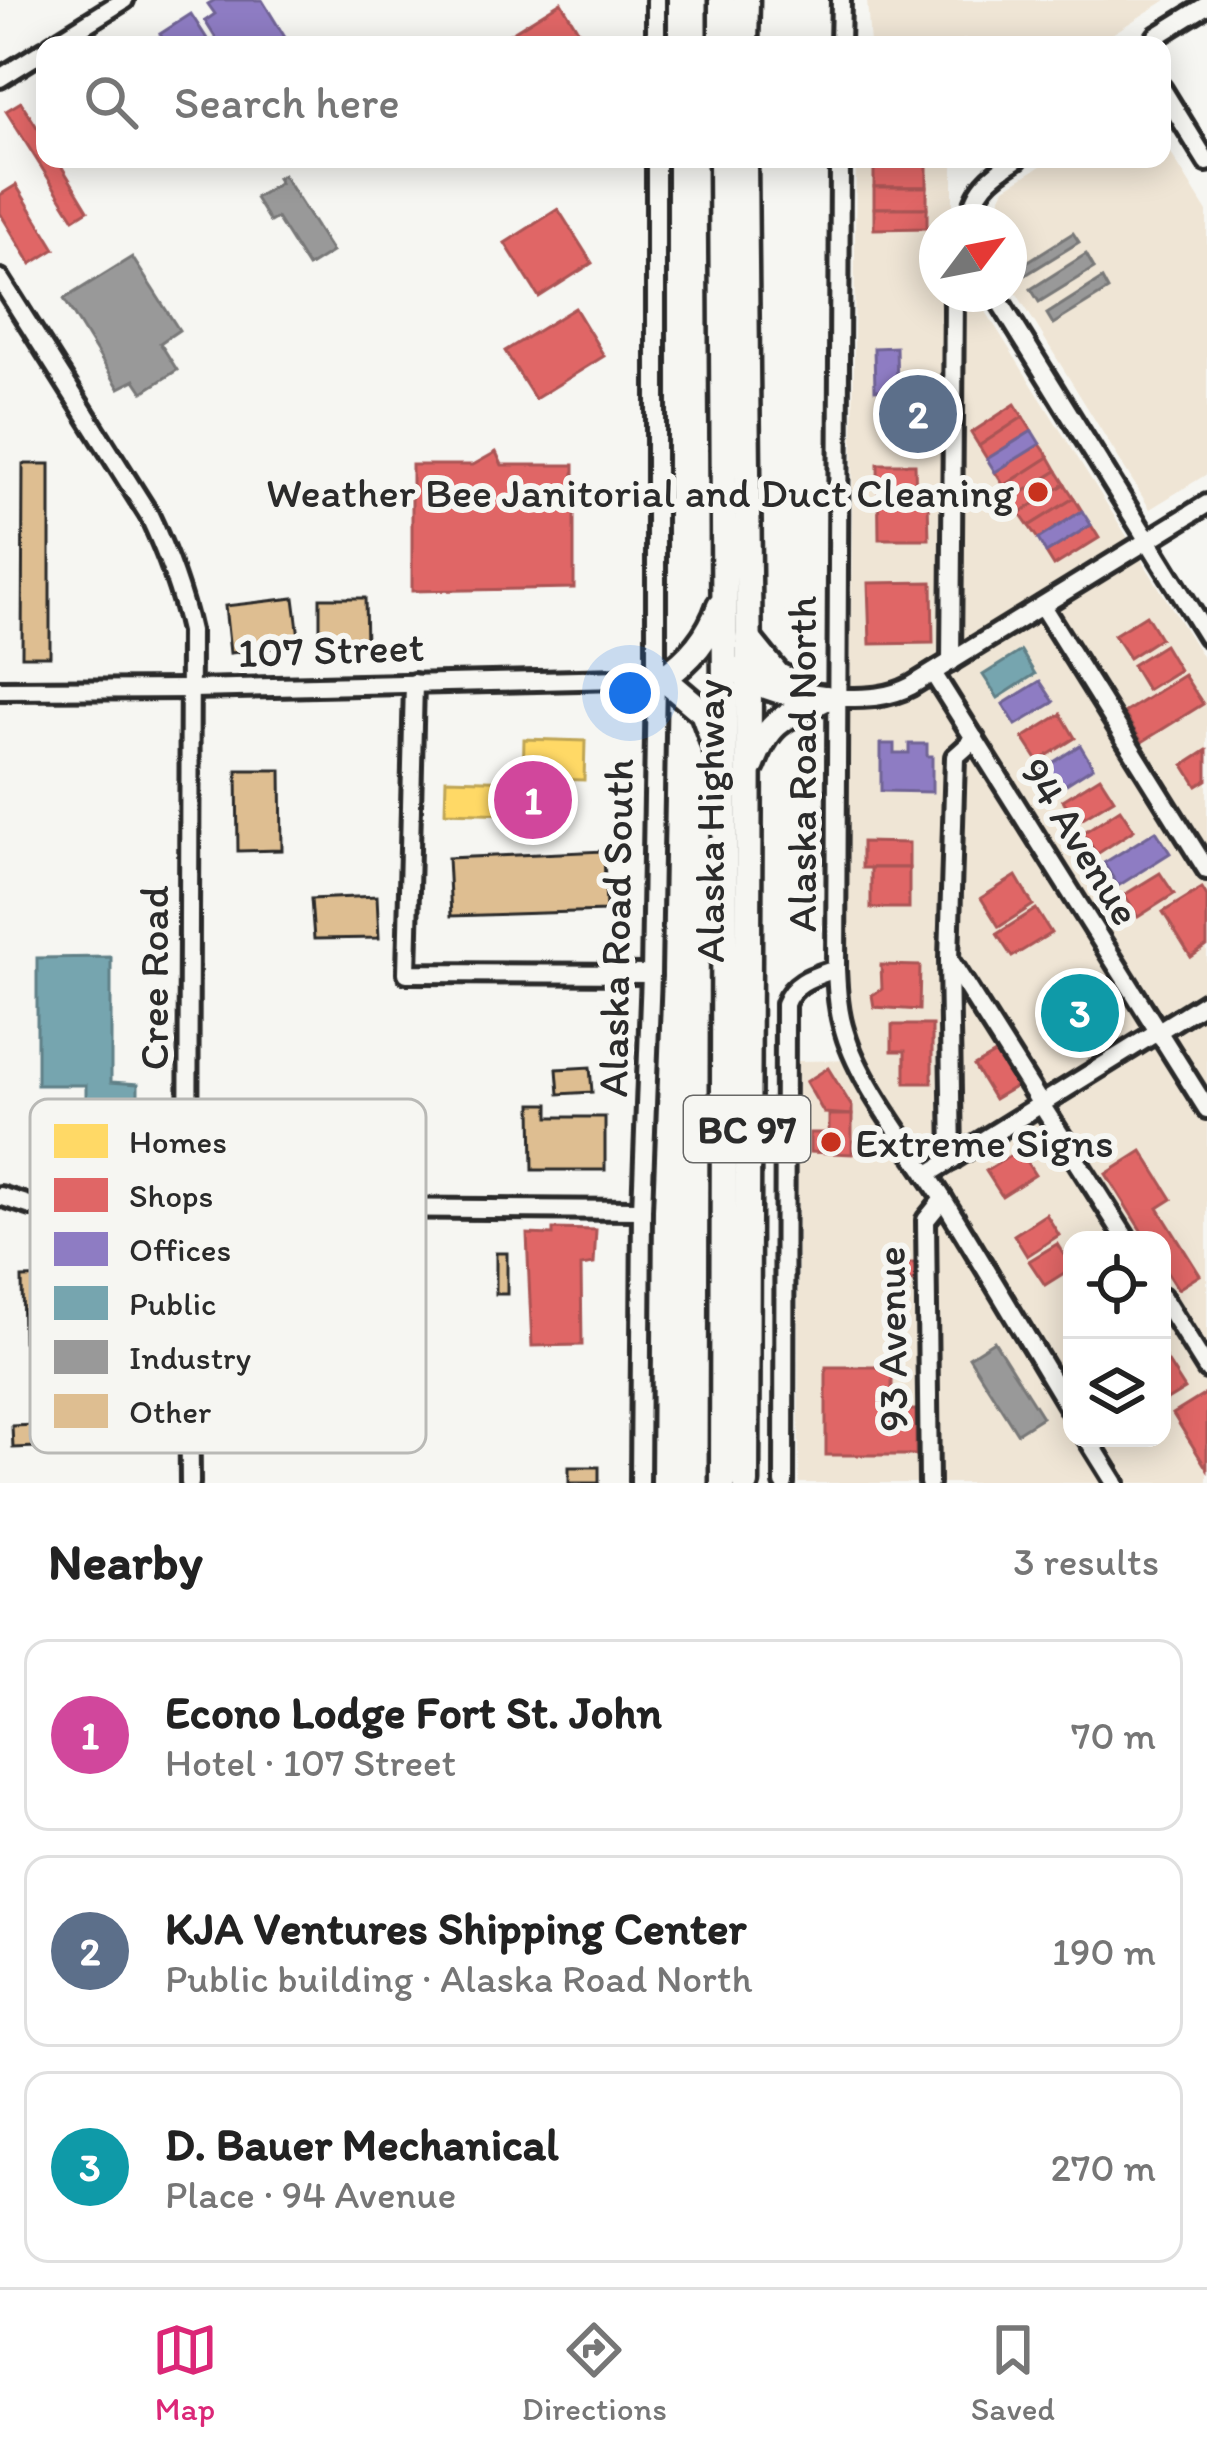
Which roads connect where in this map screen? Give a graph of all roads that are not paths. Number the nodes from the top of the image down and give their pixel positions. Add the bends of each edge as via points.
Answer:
1 (124, 0) edge
2 (656, 0) edge
3 (722, 0) edge
4 (746, 0) edge
5 (841, 0) edge
6 (1207, 5) edge
7 (67, 36) edge
8 (656, 36) edge
9 (722, 36) edge
10 (745, 36) edge
11 (840, 36) edge
12 (1157, 36) edge
13 (36, 55) edge
14 (0, 78) edge
15 (1171, 102) edge
16 (1204, 152) edge
17 (656, 168) edge
18 (722, 168) edge
19 (743, 168) edge
20 (840, 168) edge
21 (1002, 168) edge
22 (976, 204) edge
23 (0, 279) edge
24 (954, 312) edge
25 (1006, 312) edge
26 (1207, 504) edge
27 (1147, 541) junction
28 (724, 592) junction
29 (1042, 606) junction
30 (1207, 636) edge
31 (748, 639) junction
32 (724, 658) junction
33 (951, 662) junction
34 (933, 673) junction
35 (660, 677) junction
36 (749, 679) junction
37 (413, 683) junction
38 (191, 689) junction
39 (0, 690) edge
40 (832, 698) junction
41 (725, 702) junction
42 (748, 734) junction
43 (975, 740) junction
44 (736, 775) junction
45 (1207, 870) edge
46 (950, 959) junction
47 (836, 969) junction
48 (651, 974) junction
49 (1207, 1001) edge
50 (1158, 1031) junction
51 (189, 1099) edge
52 (1043, 1105) junction
53 (1207, 1109) edge
54 (952, 1160) junction
55 (927, 1175) junction
56 (0, 1196) edge
57 (943, 1199) junction
58 (30, 1205) edge
59 (426, 1209) edge
60 (642, 1210) junction
61 (1121, 1231) edge
62 (1171, 1311) edge
63 (1207, 1369) edge
64 (1063, 1397) edge
65 (1093, 1447) edge
66 (190, 1453) edge
67 (190, 1483) edge
68 (640, 1483) edge
69 (723, 1483) edge
70 (746, 1483) edge
71 (784, 1483) edge
72 (929, 1483) edge
73 (1115, 1483) edge

1 - 7 street
2 - 8 street
3 - 9 highway
4 - 10 highway
5 - 11 street
6 - 12 street
13 - 14 street
15 - 16 street
17 - 35 street, Alaska Road South
18 - 28 highway, Alaska Highway / BC 97
19 - 31 highway, Alaska Highway / BC 97
20 - 40 street, Alaska Road North
21 - 22 street
23 - 38 street, Cree Road via 168,554 190,631
24 - 33 street
25 - 27 street
26 - 27 street
27 - 29 street
27 - 30 street
28 - 32 highway, Alaska Highway / BC 97
28 - 35 highway via 702,641
29 - 33 street
29 - 45 street
31 - 36 highway, Alaska Highway / BC 97
31 - 40 highway via 778,676
32 - 36 highway
32 - 41 highway, Alaska Highway / BC 97
33 - 34 street
34 - 40 street via 891,695
34 - 43 street, 94 Avenue
35 - 37 street, 107 Street
35 - 41 highway
35 - 44 highway via 703,712
35 - 48 street, Alaska Road South
36 - 40 highway
36 - 42 highway, Alaska Highway / BC 97
37 - 38 street, 107 Street
37 - 48 street via 407,973
38 - 39 street, 107 Street
38 - 51 street, Cree Road
40 - 44 highway via 771,727
40 - 47 street, Alaska Road North
41 - 42 highway
41 - 44 highway, Alaska Highway / BC 97
42 - 44 highway, Alaska Highway / BC 97
43 - 46 street via 955,757
43 - 50 street, 94 Avenue
44 - 69 highway, Alaska Highway / BC 97
44 - 70 highway, Alaska Highway / BC 97
46 - 52 street
46 - 54 street
47 - 55 street, 93 Avenue via 853,1056
47 - 71 street, Alaska Road North via 798,983 785,1004
48 - 60 street, Alaska Road South
49 - 50 street
50 - 52 street
50 - 53 street, 94 Avenue
52 - 54 street
52 - 61 street
54 - 55 street
55 - 57 street, 93 Avenue
56 - 58 street
57 - 64 street, 93 Avenue
57 - 72 street, 93 Avenue via 926,1220
59 - 60 street
60 - 68 street, Alaska Road South
62 - 63 street
65 - 73 street
66 - 67 street, Cree Road

